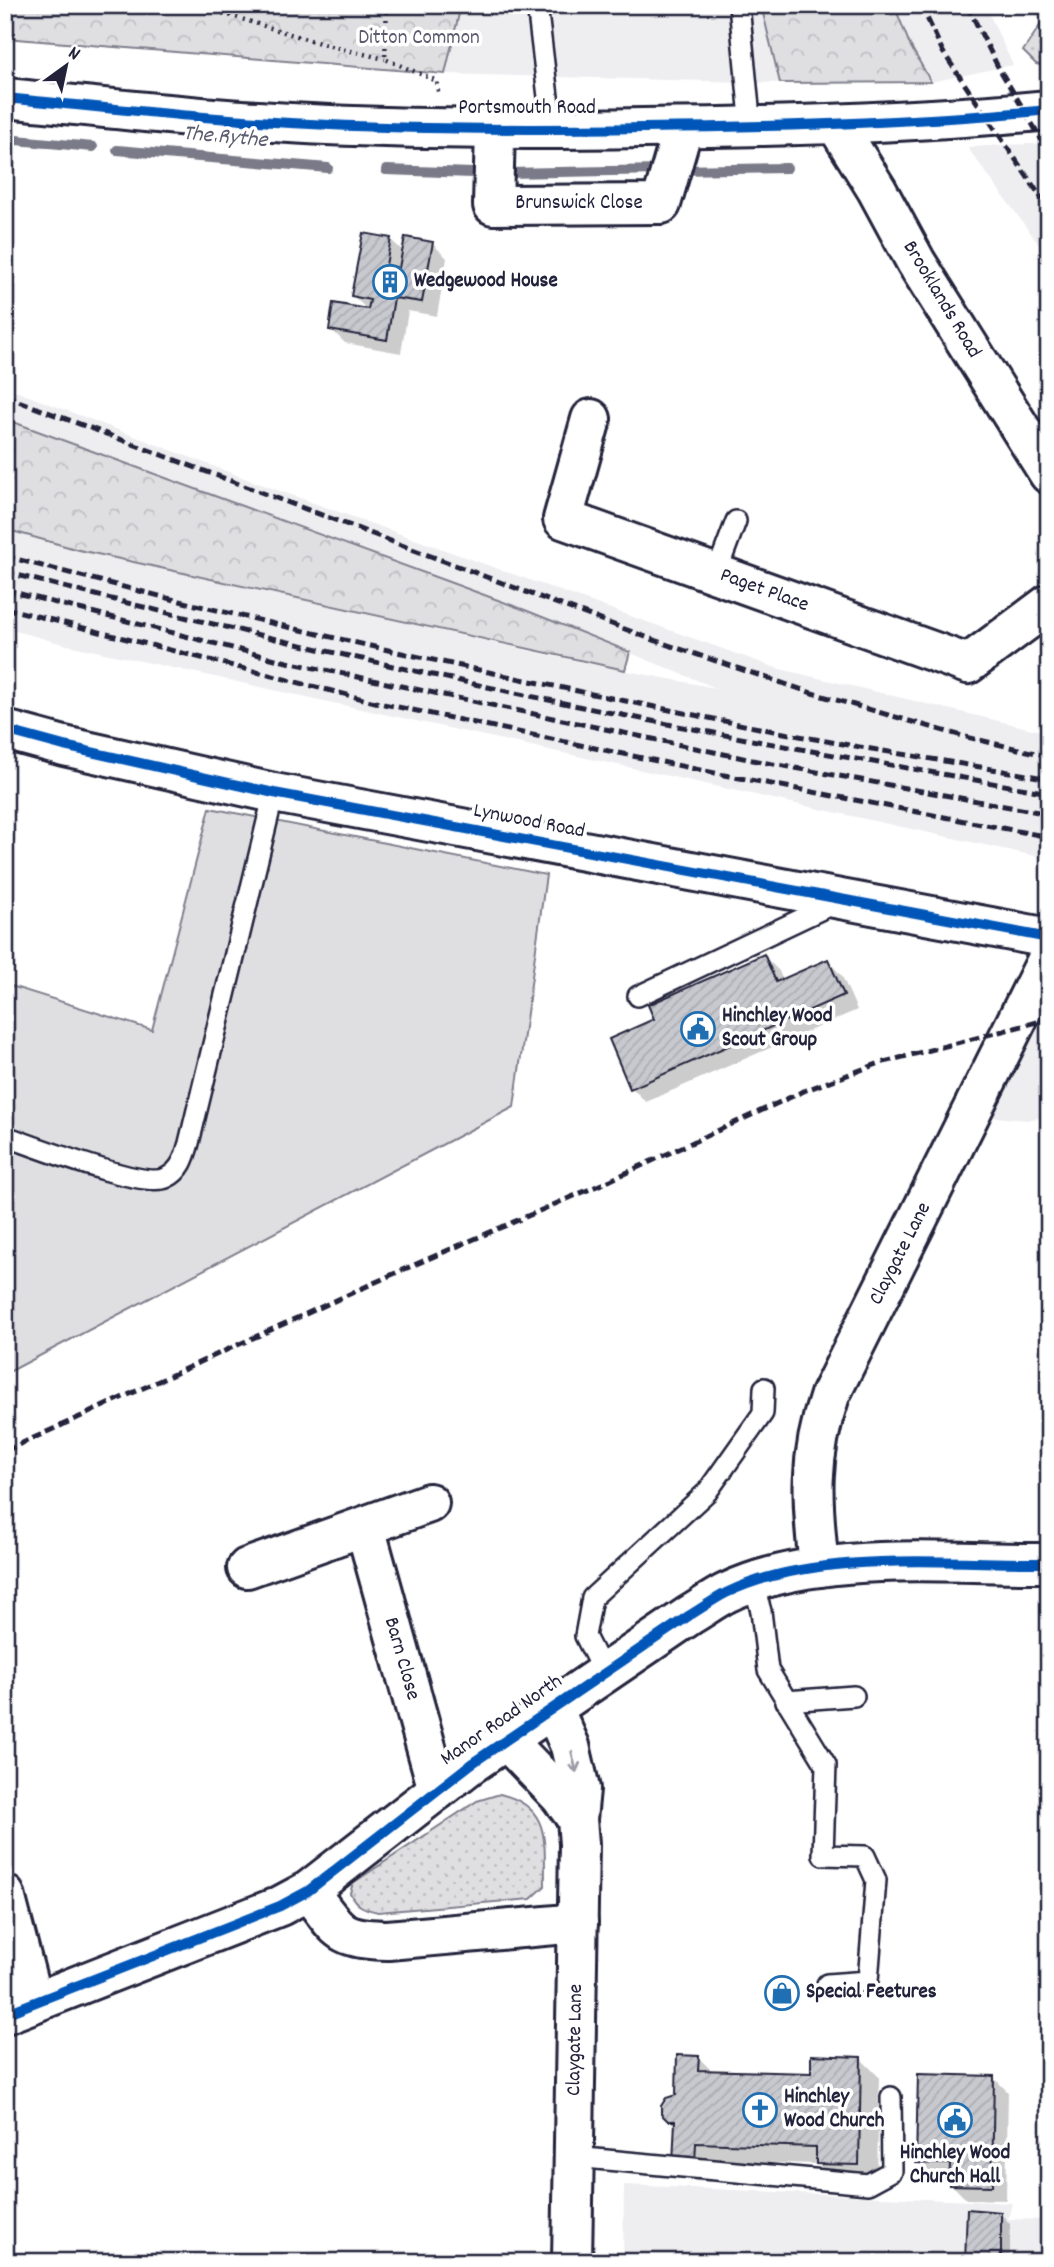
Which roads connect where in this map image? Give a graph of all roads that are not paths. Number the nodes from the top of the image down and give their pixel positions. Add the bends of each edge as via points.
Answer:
1 (537, 5) edge
2 (739, 5) edge
3 (5, 98) edge
4 (1049, 110) edge
5 (836, 124) junction
6 (683, 128) junction
7 (751, 128) junction
8 (495, 129) junction
9 (552, 130) junction
10 (591, 419) dead end
11 (1049, 474) edge
12 (736, 521) dead end
13 (716, 574) junction
14 (1049, 604) edge
15 (5, 730) edge
16 (274, 793) junction
17 (841, 900) junction
18 (1049, 938) edge
19 (1049, 956) edge
20 (638, 996) dead end
21 (5, 1136) edge
22 (764, 1388) dead end
23 (429, 1503) dead end
24 (365, 1527) junction
25 (1049, 1563) edge
26 (819, 1567) junction
27 (247, 1568) dead end
28 (753, 1583) junction
29 (604, 1674) junction
30 (853, 1696) dead end
31 (786, 1701) junction
32 (553, 1708) junction
33 (506, 1740) junction
34 (438, 1790) junction
35 (577, 1819) junction
36 (308, 1891) junction
37 (5, 1895) edge
38 (578, 1923) junction
39 (827, 1984) dead end
40 (19, 2009) edge
41 (891, 2097) dead end
42 (574, 2158) junction
43 (572, 2262) edge

1 - 9 lane
2 - 7 lane
3 - 8 street, Portsmouth Road via 257,121
4 - 5 street, Portsmouth Road
5 - 7 street, Portsmouth Road
5 - 11 street, Brooklands Road
6 - 7 street, Portsmouth Road
6 - 8 street, Brunswick Close via 662,204 506,205 493,205
6 - 9 street, Portsmouth Road
8 - 9 street, Portsmouth Road
10 - 13 street, Paget Place via 563,519
12 - 13 lane
13 - 14 street, Paget Place via 968,664
15 - 16 street, Lynwood Road
16 - 17 street, Lynwood Road
16 - 21 lane via 182,1166 165,1179 136,1179
17 - 18 street, Lynwood Road
17 - 20 lane
19 - 26 street, Claygate Lane via 830,1395 819,1427 812,1476
22 - 29 lane via 763,1413 707,1492 592,1598 585,1636
23 - 24 street
24 - 27 street
24 - 34 street, Barn Close
25 - 26 street, Manor Road North via 923,1561
26 - 28 street, Manor Road North
28 - 29 street, Manor Road North via 727,1592
28 - 31 lane via 768,1670
29 - 32 street, Manor Road North
30 - 31 lane
31 - 39 lane via 826,1765 823,1855 865,1856 876,1880 868,1982
32 - 33 street, Manor Road North
32 -> 35 street, Claygate Lane via 570,1746 580,1789
33 - 34 street, Manor Road North
33 - 35 street
34 - 36 street, Manor Road North
35 - 38 street, Claygate Lane
36 - 38 street via 341,1933 359,1939
36 - 40 street, Manor Road North
37 - 40 street
38 - 42 street, Claygate Lane
41 - 42 lane via 892,2171 868,2184
42 - 43 street, Claygate Lane

